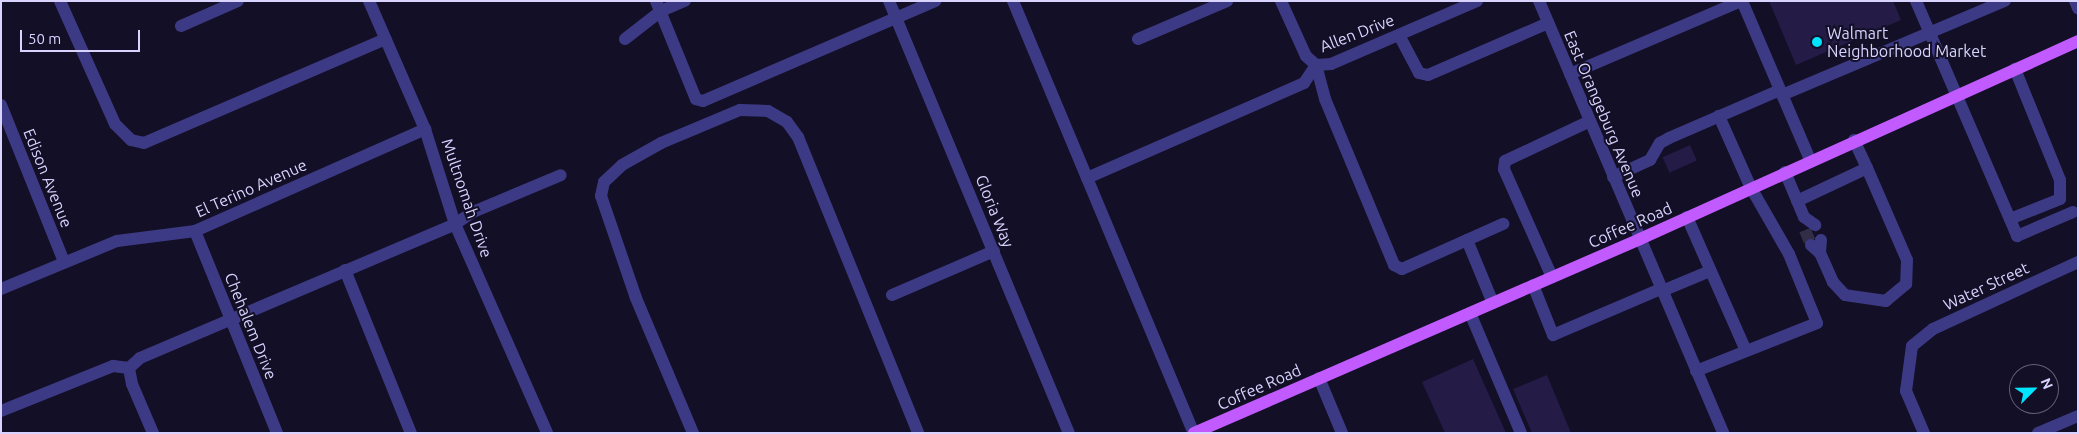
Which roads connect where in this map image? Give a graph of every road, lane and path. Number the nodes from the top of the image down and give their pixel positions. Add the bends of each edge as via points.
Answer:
1 (60, 1) edge
2 (238, 1) edge
3 (369, 1) edge
4 (685, 1) edge
5 (889, 1) edge
6 (935, 1) edge
7 (1013, 1) edge
8 (1227, 1) edge
9 (1281, 1) edge
10 (1477, 1) edge
11 (1539, 1) edge
12 (1741, 1) edge
13 (1916, 1) edge
14 (2005, 1) edge
15 (2075, 1) edge
16 (659, 6) edge
17 (2078, 8) edge
18 (896, 18) junction
19 (1548, 23) junction
20 (181, 26) dead end
21 (1929, 33) junction
22 (1399, 35) junction
23 (625, 39) dead end
24 (1138, 39) dead end
25 (386, 40) junction
26 (2078, 41) edge
27 (1316, 65) junction
28 (2014, 69) junction
29 (1570, 74) junction
30 (1781, 92) junction
31 (1956, 95) junction
32 (1, 105) edge
33 (1719, 116) junction
34 (1590, 121) junction
35 (425, 129) junction
36 (1854, 140) junction
37 (1810, 160) junction
38 (1867, 168) junction
39 (1785, 172) junction
40 (561, 175) dead end
41 (1613, 177) junction
42 (1087, 178) junction
43 (1751, 188) junction
44 (1797, 201) junction
45 (2073, 212) dead end
46 (1687, 217) junction
47 (2010, 219) junction
48 (455, 224) junction
49 (1503, 224) dead end
50 (1808, 224) tunnel mouth
51 (195, 231) junction
52 (1640, 239) junction
53 (1467, 240) junction
54 (1818, 246) tunnel mouth
55 (994, 251) junction
56 (64, 262) junction
57 (2078, 262) edge
58 (345, 270) junction
59 (1710, 271) junction
60 (1552, 278) junction
61 (1533, 285) junction
62 (1, 289) edge
63 (1661, 290) junction
64 (892, 295) dead end
65 (1493, 303) junction
66 (1470, 313) junction
67 (231, 320) junction
68 (1746, 351) junction
69 (129, 368) junction
70 (1696, 371) junction
71 (1319, 378) junction
72 (1, 411) edge
73 (2078, 416) edge
74 (1199, 432) edge
75 (153, 433) edge
76 (277, 433) edge
77 (411, 433) edge
78 (546, 433) edge
79 (693, 433) edge
80 (918, 433) edge
81 (1069, 433) edge
82 (1342, 433) edge
83 (1521, 433) edge
84 (1723, 433) edge
85 (1924, 433) edge
86 (2038, 433) edge

1 - 25 street via 115,124 131,140 144,143
2 - 20 street
3 - 25 street, Multnomah Drive
4 - 16 street
5 - 18 street, Gloria Way
6 - 18 street
7 - 42 street
8 - 24 street
9 - 27 street, Allen Drive via 1306,56
10 - 22 street, Allen Drive
11 - 19 street, East Orangeburg Avenue
12 - 29 street
12 - 30 street
13 - 21 street
14 - 21 street
15 - 17 street
16 - 18 street via 696,99 703,101
16 - 23 street
18 - 55 street, Gloria Way
19 - 22 street via 1428,75 1419,73
19 - 29 street, East Orangeburg Avenue
21 - 30 street
21 - 31 street
22 - 27 street, Allen Drive via 1330,64
25 - 35 street, Multnomah Drive
26 - 28 main road, Coffee Road
27 - 42 street via 1304,83
27 - 53 street via 1325,99 1394,265 1402,269
28 - 31 main road, Coffee Road
28 - 47 street via 2060,180 2060,199
29 - 34 street, East Orangeburg Avenue
30 - 33 street
30 - 37 street
31 - 36 main road, Coffee Road
31 - 47 street
32 - 56 street, Edison Avenue
33 - 41 street via 1669,138 1660,144 1650,160
33 - 43 street
34 - 41 street, East Orangeburg Avenue
34 - 60 street via 1505,161 1504,169
35 - 48 street, Multnomah Drive
35 - 51 street, El Terino Avenue
36 - 37 main road, Coffee Road
36 - 38 street
37 - 39 main road, Coffee Road
38 - 44 street
38 - 54 street via 1907,260 1906,284 1886,301 1846,295 1833,282
39 - 43 main road, Coffee Road
39 - 44 street
40 - 48 street via 473,212
41 - 52 street, East Orangeburg Avenue
42 - 74 street
43 - 46 main road, Coffee Road
43 - 68 street via 1789,254 1817,323
44 - 50 street
45 - 47 street via 2017,236
46 - 52 main road, Coffee Road
46 - 59 street
48 - 58 street
48 - 78 street, Multnomah Drive
49 - 53 street
51 - 56 street, El Terino Avenue via 117,241
51 - 67 street, Chehalem Drive
52 - 60 main road, Coffee Road
52 - 63 street, East Orangeburg Avenue
53 - 65 street
55 - 64 street
55 - 81 street, Gloria Way
56 - 62 street, El Terino Avenue
57 - 85 street, Water Street via 1932,329 1912,346 1906,390
58 - 67 street
58 - 77 street
59 - 63 street
59 - 68 street
60 - 61 main road, Coffee Road
61 - 63 street via 1553,334
61 - 65 main road, Coffee Road
63 - 70 street, East Orangeburg Avenue
65 - 66 main road, Coffee Road
66 - 71 main road, Coffee Road
66 - 83 street
67 - 69 street via 140,358
67 - 76 street, Chehalem Drive
68 - 70 street
69 - 72 street via 113,366
69 - 75 street via 132,384
70 - 84 street, East Orangeburg Avenue
71 - 74 main road, Coffee Road
71 - 82 street
73 - 86 street
79 - 80 street via 636,298 601,196 604,182 622,165 661,144 740,110 768,111 787,122 798,136

